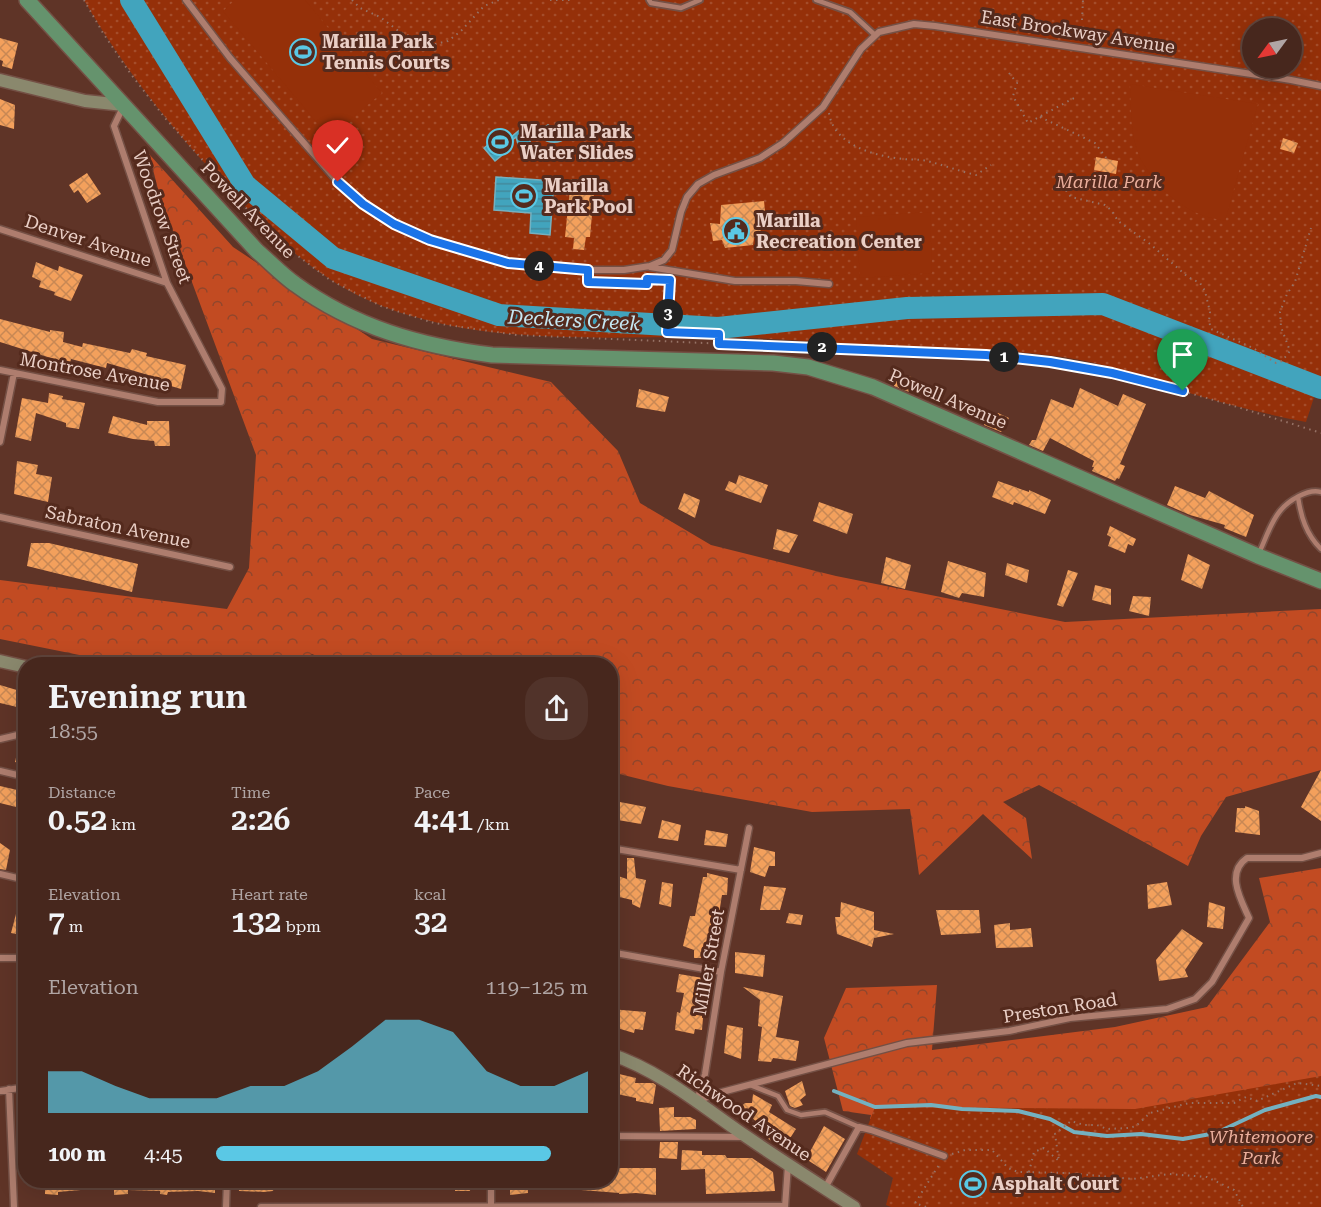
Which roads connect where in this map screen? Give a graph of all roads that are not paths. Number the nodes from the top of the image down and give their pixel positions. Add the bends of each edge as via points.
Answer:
1 (27, 0) edge
2 (186, 0) edge
3 (649, 0) edge
4 (700, 0) edge
5 (816, 0) edge
6 (875, 35) junction
7 (0, 80) edge
8 (1321, 86) edge
9 (124, 105) junction
10 (0, 229) edge
11 (650, 267) junction
12 (167, 283) junction
13 (829, 284) dead end
14 (0, 370) edge
15 (14, 374) junction
16 (221, 402) joint
17 (0, 442) edge
18 (1321, 492) edge
19 (1298, 497) junction
20 (0, 517) edge
21 (1321, 549) edge
22 (1258, 556) junction
23 (230, 567) dead end
24 (1321, 581) edge
25 (0, 661) edge
26 (18, 665) edge
27 (18, 736) edge
28 (0, 739) edge
29 (0, 771) edge
30 (18, 775) edge
31 (749, 828) dead end
32 (618, 849) edge
33 (1321, 853) edge
34 (741, 870) junction
35 (0, 874) edge
36 (18, 878) edge
37 (618, 953) edge
38 (0, 958) edge
39 (18, 958) edge
40 (721, 972) junction
41 (618, 1056) edge
42 (749, 1084) junction
43 (18, 1087) edge
44 (9, 1089) junction
45 (0, 1091) edge
46 (697, 1101) junction
47 (859, 1127) junction
48 (618, 1136) edge
49 (747, 1137) junction
50 (944, 1156) road end
51 (788, 1164) junction
52 (227, 1188) edge
53 (491, 1188) edge
54 (825, 1188) junction
55 (491, 1206) edge
56 (14, 1207) edge
57 (226, 1207) edge
58 (261, 1207) edge
59 (785, 1207) edge
60 (854, 1207) edge

1 - 9 main road, Powell Avenue
2 - 11 street via 230,58 338,182 394,224 462,251 508,263 588,270
3 - 4 lane via 681,8
5 - 6 lane via 850,12
6 - 8 street, East Brockway Avenue via 905,25 935,26
6 - 11 street via 827,100 797,131 760,158 698,184 681,212 672,250 664,260
7 - 9 street via 85,101
9 - 12 street, Woodrow Street via 114,126
9 - 22 main road, Powell Avenue via 257,251 294,284 332,309 388,334 448,350 492,355 808,367 873,387
10 - 12 street, Denver Avenue
11 - 13 street via 735,281
12 - 16 street, Woodrow Street via 222,389
14 - 15 street, Montrose Avenue
15 - 16 street, Montrose Avenue via 158,402
15 - 17 street
18 - 19 lane via 1315,490
19 - 21 lane via 1302,522
19 - 22 lane via 1280,511
20 - 23 street, Sabraton Avenue
22 - 24 main road, Powell Avenue
25 - 26 street
27 - 28 street
29 - 30 street
31 - 34 street, Miller Street
32 - 34 street
33 - 42 street, Preston Road via 1302,858 1247,858 1240,863 1236,890 1249,918 1212,982 1195,999 1167,1009 1070,1018 1009,1031 907,1043
34 - 40 street, Miller Street
35 - 36 street
37 - 40 street
38 - 39 street
40 - 46 street, Miller Street
41 - 46 street, Richwood Avenue
42 - 46 street, Preston Road
42 - 47 lane via 778,1096 787,1110 801,1115 825,1113
43 - 44 street
44 - 45 street
44 - 56 street
46 - 49 street, Richwood Avenue
47 - 50 street
47 - 54 street
48 - 49 street
49 - 51 street, Richwood Avenue
51 - 54 street, Richwood Avenue
51 - 59 street
52 - 57 street
53 - 55 street
54 - 60 street, Richwood Avenue
55 - 58 street
55 - 59 street

